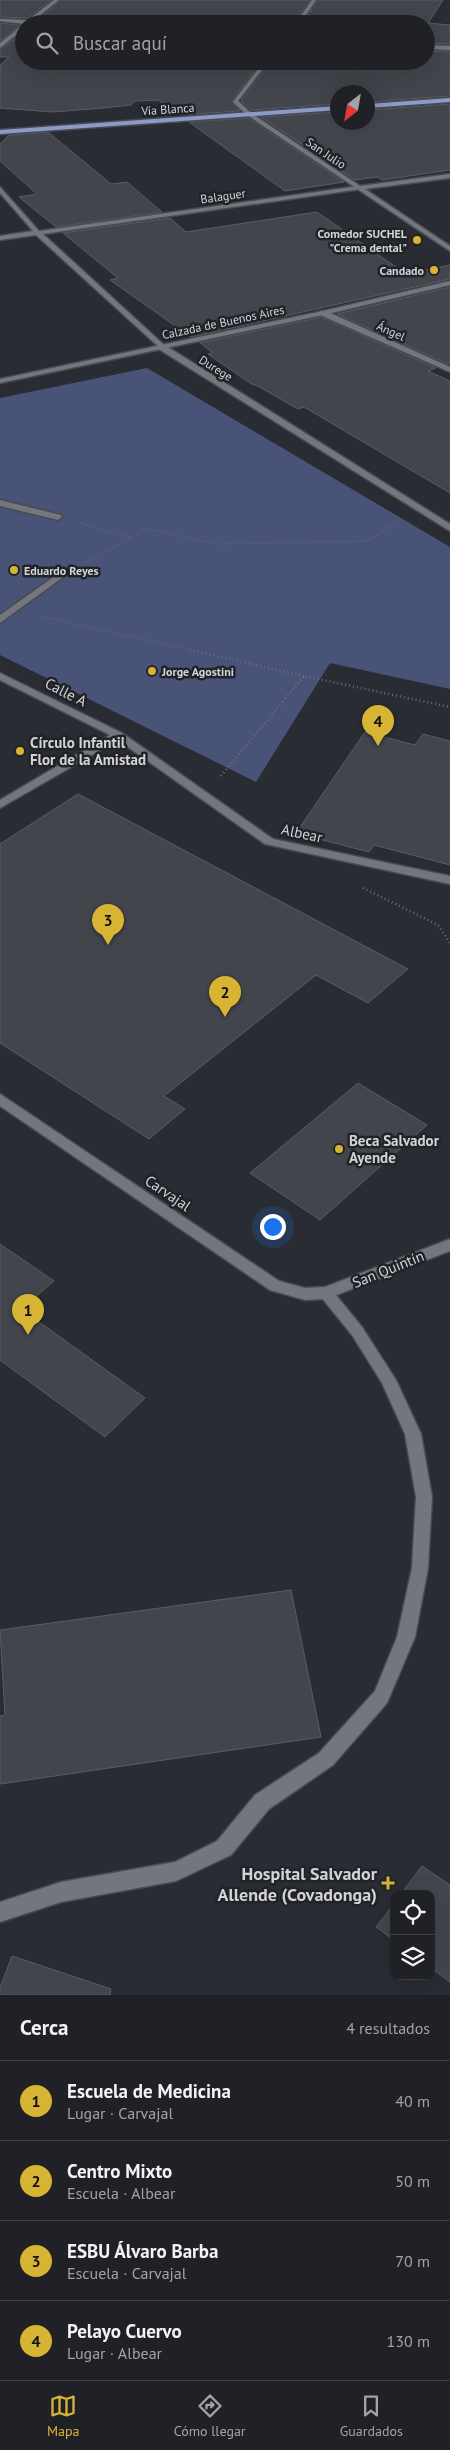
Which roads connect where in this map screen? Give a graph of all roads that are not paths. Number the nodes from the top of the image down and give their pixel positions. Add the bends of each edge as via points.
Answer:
1 (57, 0) edge
2 (314, 0) edge
3 (38, 15) edge
4 (303, 15) edge
5 (0, 20) edge
6 (15, 22) edge
7 (15, 33) edge
8 (0, 46) edge
9 (435, 47) edge
10 (450, 48) edge
11 (260, 70) edge
12 (450, 100) edge
13 (375, 105) edge
14 (330, 109) edge
15 (249, 114) junction
16 (0, 132) edge
17 (450, 176) edge
18 (359, 188) junction
19 (0, 189) edge
20 (38, 233) junction
21 (0, 238) edge
22 (450, 249) edge
23 (450, 283) edge
24 (323, 313) junction
25 (160, 346) junction
26 (450, 370) edge
27 (0, 381) edge
28 (0, 503) edge
29 (450, 515) edge
30 (58, 517) road end
31 (438, 521) junction
32 (450, 528) edge
33 (59, 576) road end
34 (0, 620) edge
35 (0, 676) edge
36 (118, 735) junction
37 (0, 805) edge
38 (450, 880) edge
39 (0, 1099) edge
40 (450, 1244) edge
41 (326, 1293) junction
42 (0, 1912) edge

1 - 3 street
2 - 4 street
5 - 6 street
7 - 8 street
9 - 10 street
11 - 15 street, San Julio via 235,101
12 - 13 main road
14 - 15 main road, Vía Blanca
15 - 16 main road, Vía Blanca
15 - 18 street, San Julio
17 - 18 street, Balaguer
18 - 20 street, Balaguer
18 - 22 street, San Julio
19 - 20 street, Durege
20 - 21 street, Balaguer
20 - 25 street, Durege
23 - 24 street, Calzada de Buenos Aires
24 - 25 street, Calzada de Buenos Aires
24 - 26 street, Ángel
25 - 27 street, Calzada de Buenos Aires
25 - 31 street, Durege
28 - 30 street
29 - 31 street
31 - 32 street, Durege
33 - 34 street
35 - 36 street, Calle A
36 - 37 street
36 - 38 street, Albear via 269,842
39 - 41 street, Carvajal via 275,1286 305,1294
40 - 41 street, San Quintín
41 - 42 street via 357,1331 388,1380 413,1434 424,1497 420,1568 406,1637 381,1697 326,1759 262,1802 224,1848 176,1871 60,1892

